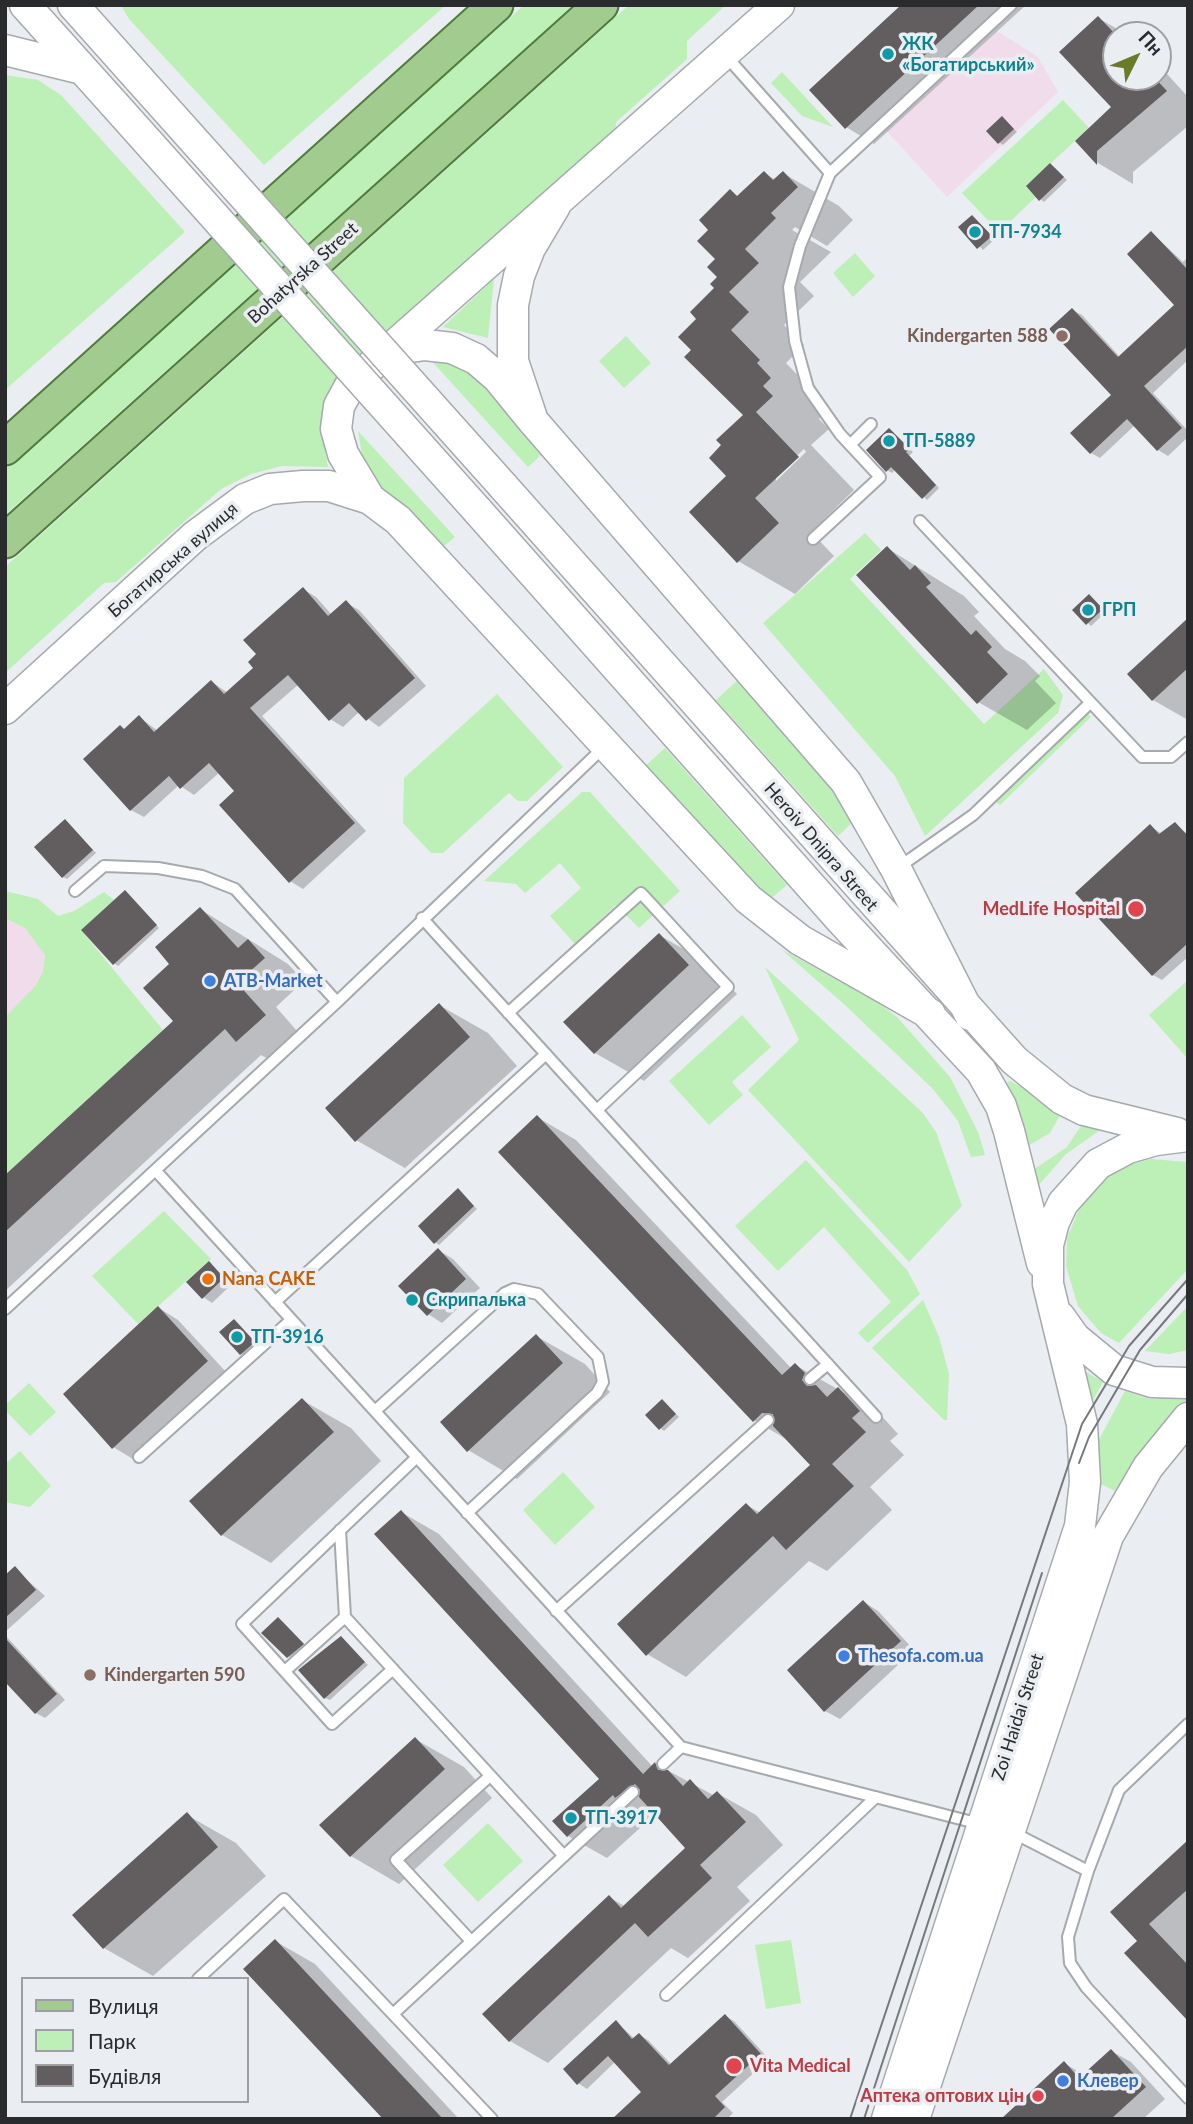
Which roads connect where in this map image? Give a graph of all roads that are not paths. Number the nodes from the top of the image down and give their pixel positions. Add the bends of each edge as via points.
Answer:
1 (25, 5) edge
2 (476, 5) edge
3 (496, 5) edge
4 (601, 5) edge
5 (779, 5) edge
6 (1011, 5) edge
7 (80, 9) edge
8 (456, 42) junction
9 (5, 50) edge
10 (725, 54) junction
11 (82, 69) junction
12 (830, 173) junction
13 (555, 206) junction
14 (389, 350) junction
15 (533, 421) junction
16 (871, 424) dead end
17 (18, 427) edge
18 (850, 445) junction
19 (5, 448) edge
20 (370, 499) junction
21 (920, 520) dead end
22 (813, 539) dead end
23 (5, 541) edge
24 (1090, 703) junction
25 (5, 709) edge
26 (1188, 742) edge
27 (606, 746) junction
28 (897, 869) junction
29 (75, 891) dead end
30 (422, 918) junction
31 (337, 1002) junction
32 (508, 1013) junction
33 (930, 1014) junction
34 (970, 1014) junction
35 (546, 1054) junction
36 (597, 1110) junction
37 (1188, 1136) edge
38 (156, 1171) junction
39 (1051, 1296) junction
40 (275, 1302) junction
41 (5, 1309) edge
42 (291, 1320) junction
43 (828, 1364) junction
44 (810, 1379) dead end
45 (1188, 1383) edge
46 (375, 1411) junction
47 (876, 1417) dead end
48 (1188, 1418) edge
49 (768, 1420) dead end
50 (139, 1457) dead end
51 (416, 1457) junction
52 (467, 1513) junction
53 (340, 1530) junction
54 (556, 1611) junction
55 (345, 1617) junction
56 (393, 1670) junction
57 (285, 1671) junction
58 (1188, 1724) edge
59 (681, 1748) junction
60 (663, 1764) dead end
61 (490, 1776) junction
62 (633, 1792) dead end
63 (876, 1797) junction
64 (996, 1828) junction
65 (564, 1856) junction
66 (1088, 1871) junction
67 (471, 1941) junction
68 (200, 1977) edge
69 (666, 1995) dead end
70 (393, 2014) junction
71 (1188, 2098) edge
72 (492, 2119) edge
73 (887, 2119) edge
74 (914, 2119) edge

1 - 11 main road, Heroiv Dnipra Street
2 - 8 main road
3 - 8 main road
4 - 23 main road, Bohatyrska Street
5 - 10 main road
6 - 12 lane
7 - 34 main road, Heroiv Dnipra Street, bridge
8 - 17 main road
9 - 11 main road
10 - 12 lane
10 - 13 main road
11 - 33 main road, Heroiv Dnipra Street, bridge via 839,919
12 - 18 lane via 800,246 789,287 795,341 808,388
13 - 14 main road via 479,267
13 - 15 main road via 530,248 513,305 513,361
14 - 15 main road via 425,345 452,348 476,359
14 - 20 main road via 351,384 339,406 336,429 343,454
15 - 28 main road via 822,751 846,782
16 - 18 lane
17 - 19 main road
18 - 22 lane via 880,477
20 - 25 main road, Богатирська вулиця via 329,486 303,486 270,489 244,499 195,536
20 - 27 main road, Heroiv Dnipra Street via 398,520
21 - 24 lane
24 - 26 lane via 1142,757 1171,757
24 - 28 lane via 974,815
27 - 30 lane
27 - 33 main road, Heroiv Dnipra Street via 771,920
28 - 34 main road
29 - 31 lane via 104,866 169,870 235,889
30 - 31 lane
30 - 32 lane
31 - 38 lane
32 - 35 lane
32 - 36 lane via 641,893 728,987
33 - 39 main road, Heroiv Dnipra Street via 981,1071 1001,1106
34 - 37 main road, Heroiv Dnipra Street via 1014,1060 1062,1099 1084,1110
35 - 36 lane
35 - 40 lane
36 - 43 lane
37 - 39 main road via 1128,1148 1098,1164 1079,1183 1054,1222 1048,1245
38 - 40 lane
38 - 41 lane
39 - 45 main road via 1076,1338 1107,1367 1152,1382
39 - 64 main road, Zoi Haidai Street via 1082,1424 1080,1526
40 - 42 lane
42 - 46 lane
42 - 50 lane
43 - 44 lane
43 - 47 lane
46 - 51 lane
46 - 52 lane via 514,1289 538,1294 598,1357 603,1382 597,1393
48 - 64 main road, Zoi Haidai Street via 1148,1467 1108,1536
49 - 54 lane
51 - 52 lane
51 - 53 lane
52 - 54 lane
53 - 55 lane
53 - 57 lane via 242,1624
54 - 59 lane
55 - 56 lane
55 - 57 lane
56 - 57 lane via 332,1724
56 - 61 lane
58 - 66 lane via 1119,1790
59 - 60 lane
59 - 63 lane
61 - 65 lane
61 - 67 lane via 396,1860
62 - 65 lane
63 - 64 lane
63 - 69 lane
64 - 66 lane
64 - 73 main road, Zoi Haidai Street
64 - 74 main road, Zoi Haidai Street
65 - 67 lane
66 - 71 lane via 1068,1937 1070,1963 1086,1987
67 - 70 lane
68 - 70 lane via 284,1899
70 - 72 lane

